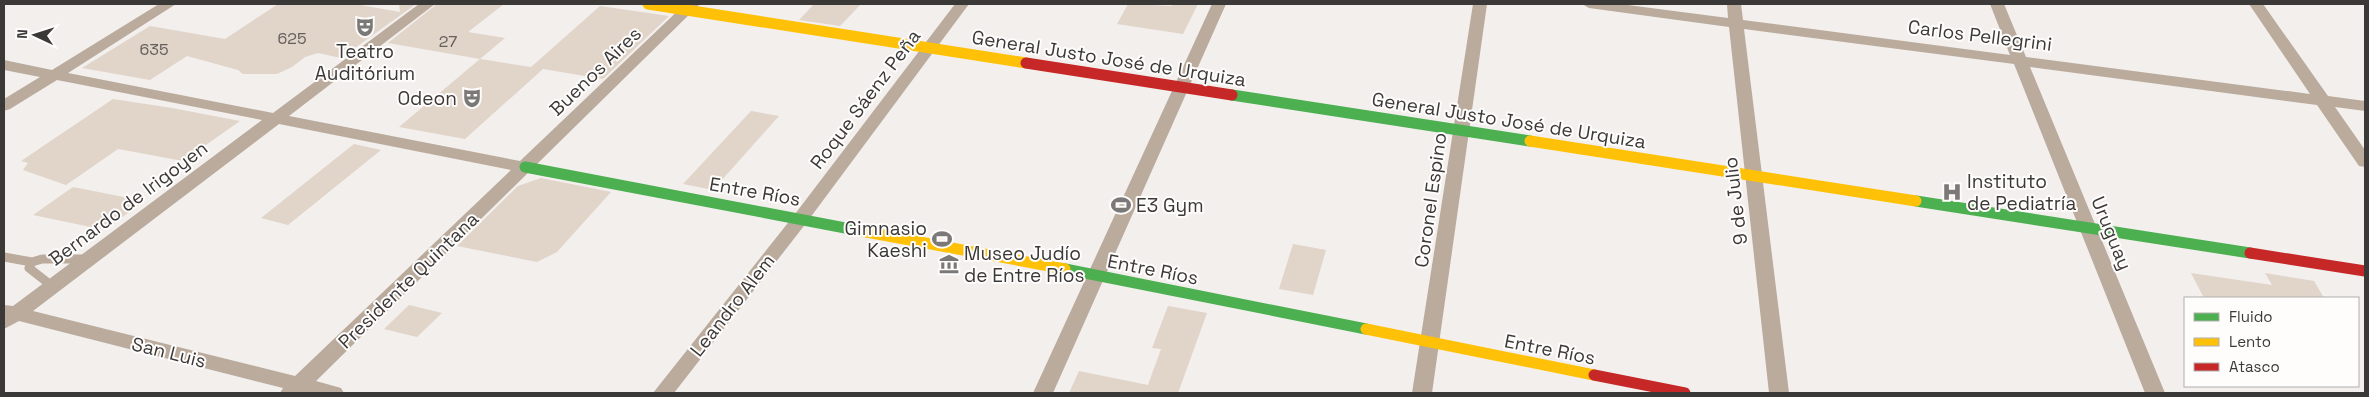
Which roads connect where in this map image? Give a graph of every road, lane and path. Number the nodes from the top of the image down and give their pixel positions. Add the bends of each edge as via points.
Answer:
1 (169, 4) edge
2 (428, 4) edge
3 (648, 4) edge
4 (962, 4) edge
5 (1218, 4) edge
6 (1480, 4) edge
7 (1589, 4) edge
8 (1734, 4) edge
9 (1997, 4) edge
10 (2256, 4) edge
11 (690, 7) edge
12 (1736, 23) junction
13 (929, 47) junction
14 (2020, 60) junction
15 (4, 65) edge
16 (54, 75) junction
17 (1181, 86) junction
18 (2323, 101) junction
19 (4, 106) edge
20 (2365, 106) edge
21 (277, 118) junction
22 (1461, 130) junction
23 (2365, 162) edge
24 (525, 167) junction
25 (1754, 176) junction
26 (801, 218) junction
27 (2086, 227) junction
28 (4, 257) edge
29 (89, 259) junction
30 (32, 262) junction
31 (2365, 271) edge
32 (1096, 275) junction
33 (52, 286) junction
34 (8, 315) edge
35 (1430, 343) junction
36 (295, 389) edge
37 (334, 393) edge
38 (663, 393) edge
39 (1043, 393) edge
40 (1422, 393) edge
41 (1685, 393) edge
42 (1779, 393) edge
43 (2155, 393) edge

1 - 16 street
2 - 21 street, Bernardo de Irigoyen
3 - 11 street, General Justo José de Urquiza
4 - 13 street, Roque Sáenz Peña
5 - 17 street
6 - 22 street, Coronel Espino
7 - 12 street, Carlos Pellegrini
8 - 12 street, 9 de Julio
9 - 14 street, Uruguay
10 - 18 street
11 - 13 street, General Justo José de Urquiza
11 - 24 street, Buenos Aires
12 - 14 street, Carlos Pellegrini
12 - 25 street, 9 de Julio
13 - 17 street, General Justo José de Urquiza
13 - 26 street, Roque Sáenz Peña
14 - 18 street, Carlos Pellegrini
14 - 27 street, Uruguay
15 - 16 street
16 - 19 street
16 - 21 street
17 - 22 street, General Justo José de Urquiza
17 - 32 street
18 - 20 street, Carlos Pellegrini
18 - 23 street
21 - 24 street
21 - 29 street, Bernardo de Irigoyen
22 - 25 street, General Justo José de Urquiza
22 - 35 street, Coronel Espino
24 - 26 street, Entre Ríos
24 - 36 street, Presidente Quintana
25 - 27 street, General Justo José de Urquiza
25 - 42 street, 9 de Julio
26 - 32 street, Entre Ríos
26 - 38 street, Leandro Alem
27 - 31 street, General Justo José de Urquiza
27 - 43 street, Uruguay
28 - 30 lane
29 - 30 lane
29 - 33 street, Bernardo de Irigoyen
30 - 33 lane via 29,268
32 - 35 street, Entre Ríos
32 - 39 street
33 - 34 street, Bernardo de Irigoyen
34 - 36 street, San Luis
35 - 40 street, Coronel Espino
35 - 41 street, Entre Ríos
36 - 37 street, San Luis

